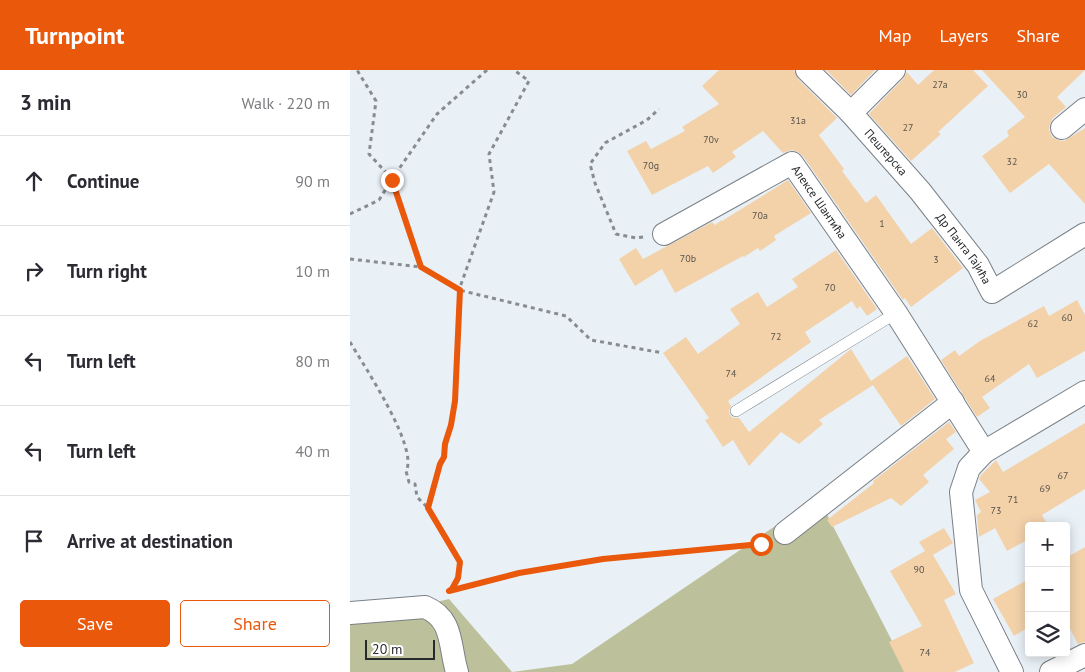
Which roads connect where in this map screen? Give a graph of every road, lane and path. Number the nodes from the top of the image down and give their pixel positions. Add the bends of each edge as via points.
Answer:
1 (357, 70) edge
2 (487, 70) edge
3 (514, 70) edge
4 (807, 70) edge
5 (894, 70) edge
6 (659, 109) dead end
7 (1085, 109) edge
8 (851, 113) junction
9 (1062, 128) dead end
10 (392, 180) junction
11 (920, 191) joint
12 (350, 214) edge
13 (664, 234) joint
14 (1085, 234) edge
15 (350, 259) edge
16 (421, 267) junction
17 (460, 290) junction
18 (896, 313) junction
19 (350, 342) edge
20 (663, 354) dead end
21 (1085, 392) edge
22 (952, 402) junction
23 (736, 411) dead end
24 (984, 452) junction
25 (428, 508) junction
26 (785, 533) dead end
27 (761, 544) dead end
28 (350, 613) edge
29 (1085, 655) edge
30 (458, 672) edge
31 (1012, 672) edge
32 (1051, 672) edge

1 - 10 path via 376,101 369,154
2 - 10 path via 437,114
3 - 17 path via 529,81 489,154 494,192
4 - 8 street, Пештерска
5 - 8 street
6 - 13 path via 647,120 605,143 590,164 594,183 616,234 636,238
7 - 9 street
8 - 11 street, Пештерска
10 - 12 path via 379,200
10 - 16 path
11 - 14 street, Др Панта Гајића via 978,266 992,292
13 - 18 street, Алексе Шантића via 792,163
15 - 16 path
16 - 17 path
17 - 20 path via 566,316 591,340
17 - 25 path via 455,401 444,457
18 - 22 street, Алексе Шантића
18 - 23 lane
19 - 25 path via 397,426 407,449 409,482 415,484 417,497
21 - 24 street
22 - 24 street, Алексе Шантића
22 - 26 street
24 - 31 street via 969,468 960,492 971,590
25 - 27 path via 460,562 458,578 449,591 519,573 603,559
28 - 30 street via 417,607 435,611 446,622
29 - 32 street

